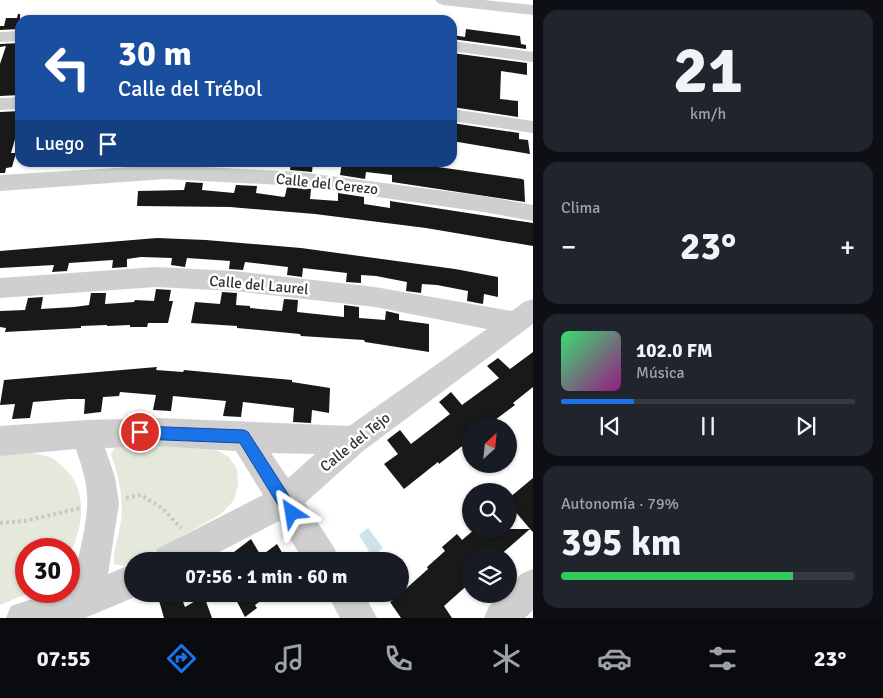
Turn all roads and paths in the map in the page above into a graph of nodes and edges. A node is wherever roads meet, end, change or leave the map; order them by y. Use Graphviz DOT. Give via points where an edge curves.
graph roads {
  1 [pos="443,0"];
  2 [pos="498,0"];
  3 [pos="533,4"];
  4 [pos="533,10"];
  5 [pos="15,36"];
  6 [pos="0,37"];
  7 [pos="457,47"];
  8 [pos="533,57"];
  9 [pos="15,103"];
  10 [pos="0,104"];
  11 [pos="457,116"];
  12 [pos="533,127"];
  13 [pos="0,182"];
  14 [pos="533,213"];
  15 [pos="0,288"];
  16 [pos="524,316"];
  17 [pos="86,434"];
  18 [pos="244,437"];
  19 [pos="0,441"];
  20 [pos="353,441"];
  21 [pos="284,501"];
  22 [pos="186,552"];
  23 [pos="317,552"];
  24 [pos="124,585"];
  25 [pos="533,586"];
  26 [pos="91,600"];
  27 [pos="349,602"];
  28 [pos="23,618"];
  29 [pos="360,618"];
  30 [pos="501,618"];
  1 -- 4 [label="street"];
  2 -- 3 [label="street"];
  5 -- 6 [label="street"];
  7 -- 8 [label="street"];
  9 -- 10 [label="street"];
  11 -- 12 [label="street"];
  13 -- 14 [label="street, Calle del Cerezo" via="165,172 300,179"];
  15 -- 16 [label="street, Calle del Laurel" via="156,277 234,281"];
  16 -- 20 [label="street, Calle del Tejo"];
  17 -- 18 [label="street" via="158,432"];
  17 -- 19 [label="street"];
  17 -- 26 [label="street" via="101,478 103,503 100,535 89,583"];
  18 -- 20 [label="street"];
  18 -- 21 [label="street"];
  20 -- 21 [label="street, Calle del Tejo"];
  21 -- 22 [label="street, Calle del Tejo"];
  21 -- 23 [label="street"];
  24 -- 26 [label="street"];
  25 -- 30 [label="street"];
  26 -- 28 [label="street"];
  27 -- 29 [label="street"];
}
